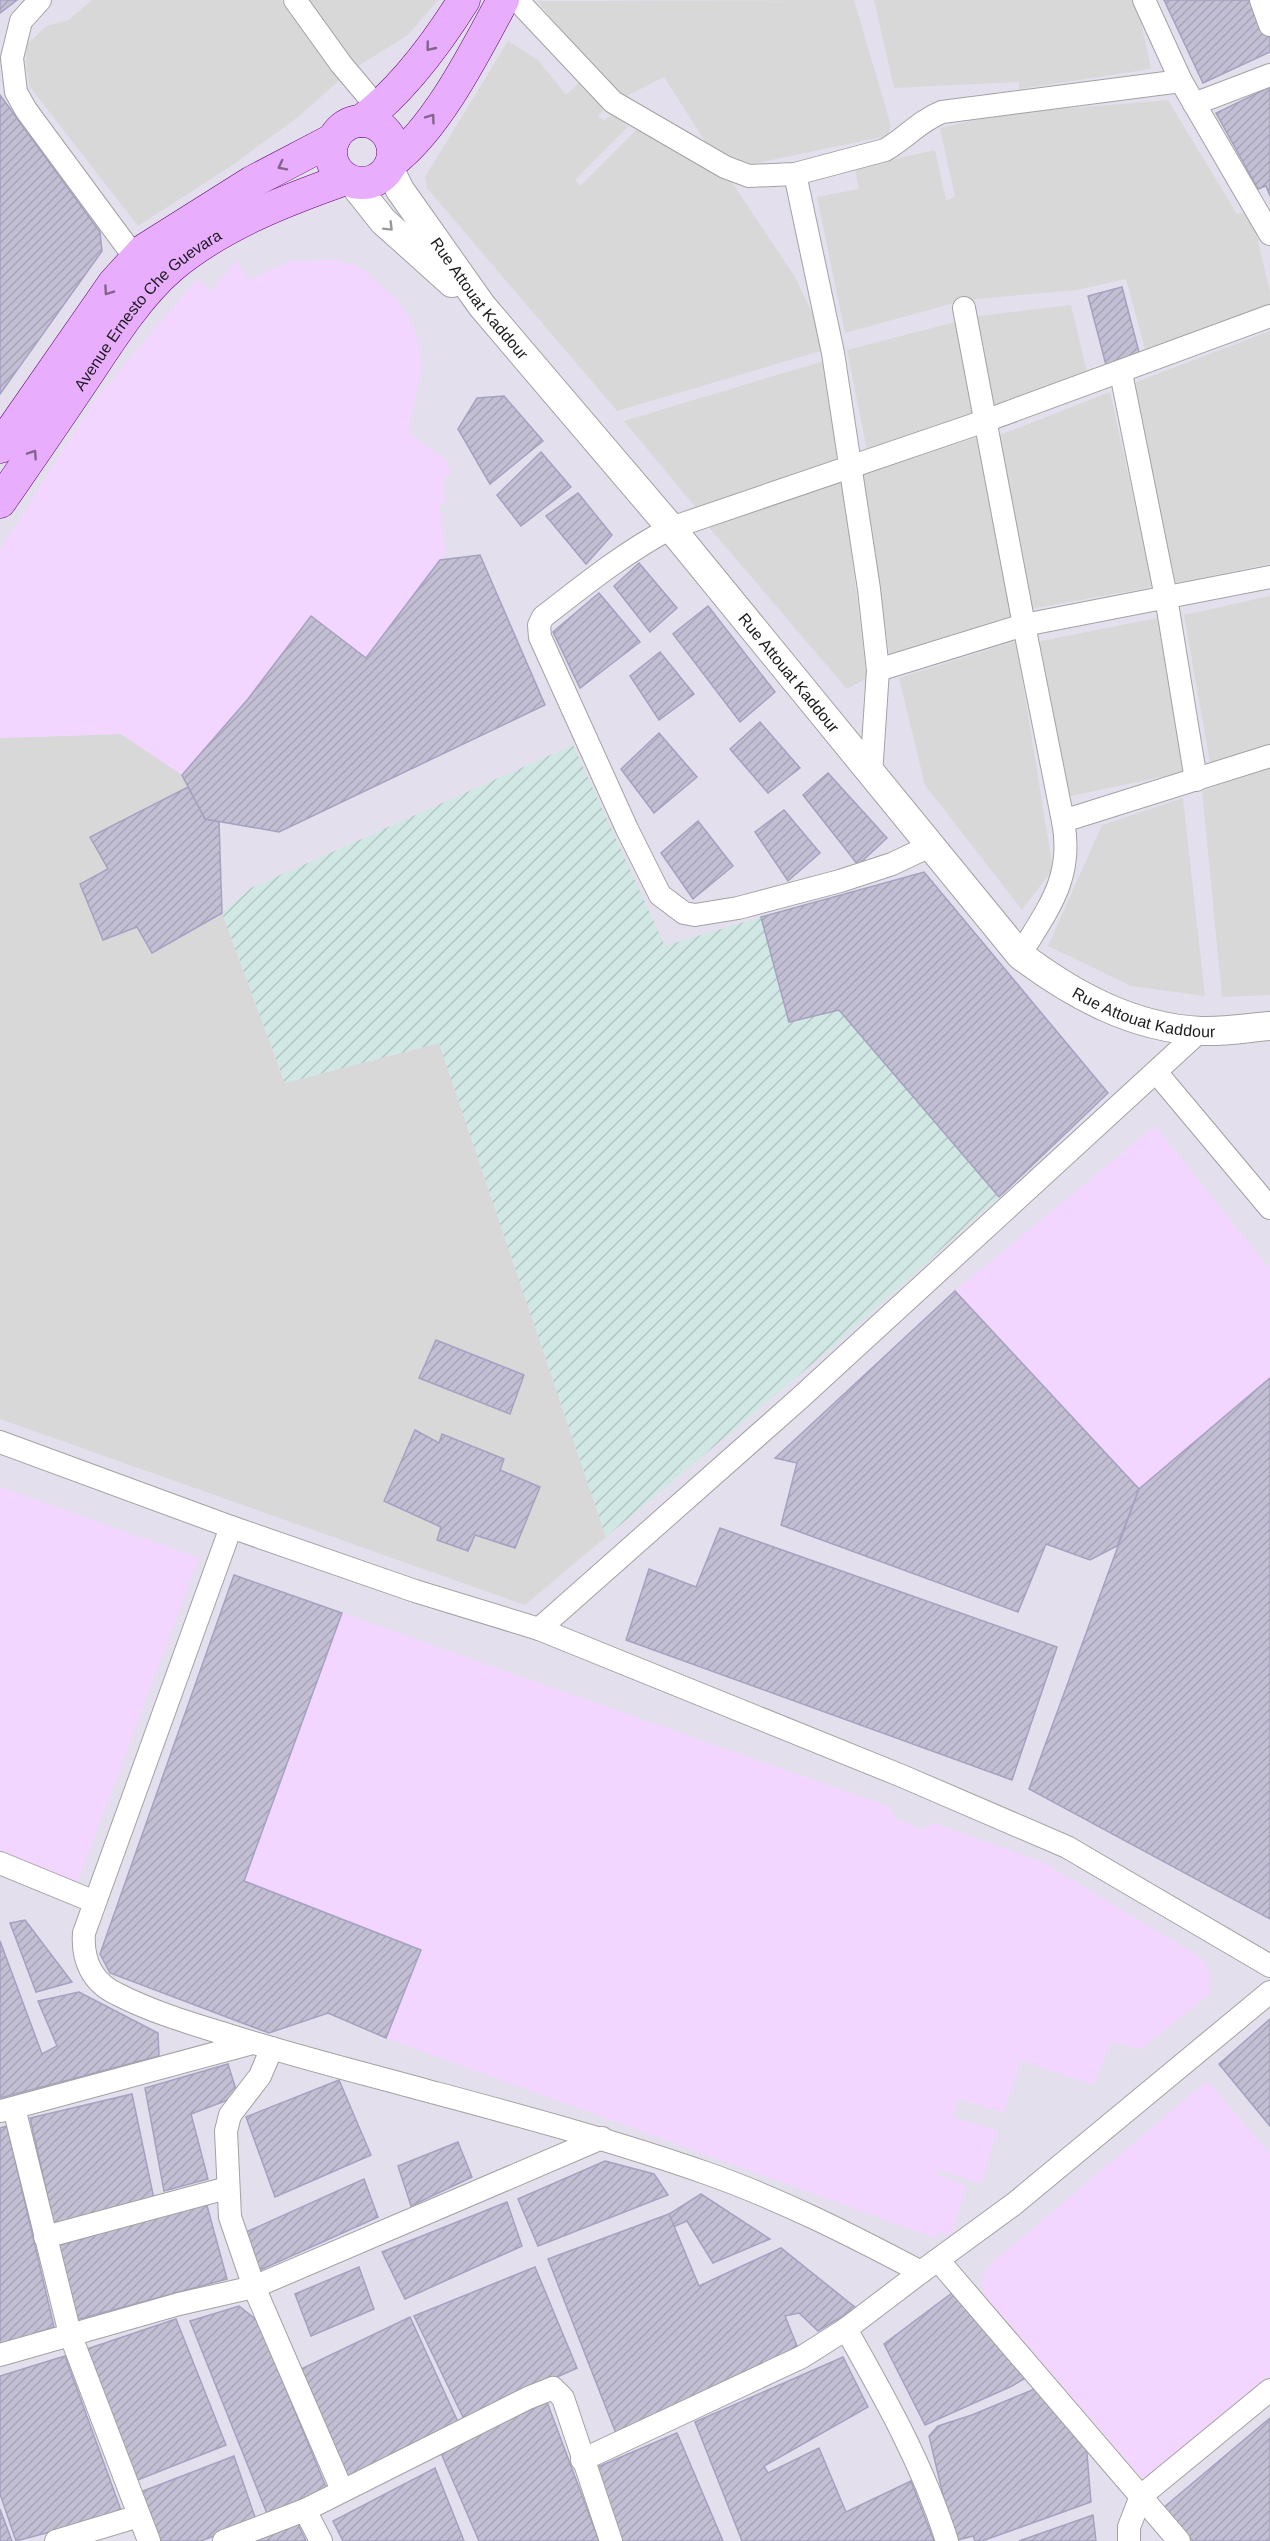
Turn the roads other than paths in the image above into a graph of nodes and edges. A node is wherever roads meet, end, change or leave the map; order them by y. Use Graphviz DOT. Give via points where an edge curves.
graph roads {
  1 [pos="295,0"];
  2 [pos="464,0"];
  3 [pos="503,0"];
  4 [pos="517,0"];
  5 [pos="1144,0"];
  6 [pos="1261,0"];
  7 [pos="39,2"];
  8 [pos="21,21"];
  9 [pos="1270,25"];
  10 [pos="0,36"];
  11 [pos="1270,75"];
  12 [pos="1180,81"];
  13 [pos="1194,105"];
  14 [pos="370,115"];
  15 [pos="334,139"];
  16 [pos="392,170"];
  17 [pos="795,174"];
  18 [pos="349,180"];
  19 [pos="1270,234"];
  20 [pos="136,259"];
  21 [pos="482,306"];
  22 [pos="964,308"];
  23 [pos="1270,316"];
  24 [pos="1121,373"];
  25 [pos="985,421"];
  26 [pos="0,447"];
  27 [pos="850,467"];
  28 [pos="0,502"];
  29 [pos="671,528"];
  30 [pos="1270,577"];
  31 [pos="1166,597"];
  32 [pos="1024,625"];
  33 [pos="878,670"];
  34 [pos="1270,756"];
  35 [pos="871,775"];
  36 [pos="1196,780"];
  37 [pos="1063,821"];
  38 [pos="930,846"];
  39 [pos="1020,955"];
  40 [pos="1270,1026"];
  41 [pos="1200,1031"];
  42 [pos="1156,1072"];
  43 [pos="1270,1208"];
  44 [pos="0,1442"];
  45 [pos="231,1527"];
  46 [pos="539,1629"];
  47 [pos="0,1863"];
  48 [pos="95,1902"];
  49 [pos="1270,1966"];
  50 [pos="1270,1992"];
  51 [pos="262,2046"];
  52 [pos="7,2109"];
  53 [pos="602,2138"];
  54 [pos="227,2188"];
  55 [pos="45,2237"];
  56 [pos="930,2266"];
  57 [pos="254,2287"];
  58 [pos="846,2329"];
  59 [pos="70,2334"];
  60 [pos="0,2355"];
  61 [pos="1270,2391"];
  62 [pos="582,2460"];
  63 [pos="342,2490"];
  64 [pos="1141,2496"];
  65 [pos="305,2510"];
  66 [pos="139,2516"];
  67 [pos="57,2541"];
  68 [pos="149,2541"];
  69 [pos="224,2541"];
  70 [pos="321,2541"];
  71 [pos="611,2541"];
  72 [pos="947,2541"];
  73 [pos="1129,2541"];
  74 [pos="1179,2541"];
  1 -- 14 [label="street" via="341,64"];
  2 -- 14 [label="main road, one-way" via="431,47"];
  16 -- 3 [label="main road, one-way" via="453,88"];
  4 -- 17 [label="street" via="613,102 724,167 749,176"];
  5 -- 12 [label="street"];
  6 -- 9 [label="street"];
  7 -- 8 [label="street"];
  8 -- 10 [label="street"];
  8 -- 20 [label="street" via="12,58 16,92"];
  11 -- 13 [label="street"];
  12 -- 13 [label="street"];
  12 -- 17 [label="street" via="942,112 916,124 885,150"];
  13 -- 19 [label="street"];
  14 -- 15 [label="main road" via="348,124"];
  14 -- 16 [label="main road" via="393,147"];
  15 -- 18 [label="main road" via="331,158 335,168"];
  15 -- 20 [label="main road, Avenue Ernesto Che Guevara, one-way" via="214,204"];
  16 -- 18 [label="main road" via="373,182"];
  16 -- 21 [label="street, Rue Attouat Kaddour"];
  17 -- 27 [label="street" via="833,353"];
  18 -- 21 [label="street, one-way" via="404,242"];
  28 -- 18 [label="main road, Avenue Ernesto Che Guevara, one-way" via="104,349 171,267 234,225 301,194"];
  20 -- 26 [label="main road, Avenue Ernesto Che Guevara, one-way" via="114,283"];
  21 -- 29 [label="street, Rue Attouat Kaddour"];
  22 -- 25 [label="street"];
  23 -- 24 [label="street"];
  24 -- 25 [label="street"];
  24 -- 31 [label="street"];
  25 -- 27 [label="street"];
  25 -- 32 [label="street"];
  27 -- 29 [label="street"];
  27 -- 33 [label="street"];
  29 -- 35 [label="street, Rue Attouat Kaddour"];
  29 -- 38 [label="street" via="647,540 589,582 543,617 539,625 540,637 660,895 684,913 695,915 738,908 840,881 892,864"];
  30 -- 31 [label="street"];
  31 -- 32 [label="street"];
  31 -- 36 [label="street"];
  32 -- 33 [label="street"];
  32 -- 37 [label="street"];
  33 -- 35 [label="street"];
  34 -- 36 [label="street"];
  35 -- 38 [label="street, Rue Attouat Kaddour"];
  36 -- 37 [label="street"];
  37 -- 39 [label="street" via="1067,843 1064,873"];
  38 -- 39 [label="street, Rue Attouat Kaddour"];
  39 -- 41 [label="street, Rue Attouat Kaddour" via="1049,977 1113,1011"];
  40 -- 41 [label="street, Rue Attouat Kaddour"];
  41 -- 42 [label="street"];
  42 -- 43 [label="street"];
  42 -- 46 [label="street" via="800,1398"];
  44 -- 45 [label="street"];
  45 -- 46 [label="street"];
  45 -- 48 [label="street"];
  46 -- 49 [label="street" via="912,1780 1066,1847"];
  47 -- 48 [label="street"];
  48 -- 51 [label="street" via="83,1948 86,1963 104,1986 173,2018"];
  50 -- 56 [label="street" via="1014,2204"];
  51 -- 52 [label="street"];
  51 -- 53 [label="street"];
  51 -- 54 [label="street" via="252,2089 230,2115 226,2131"];
  52 -- 55 [label="street"];
  53 -- 56 [label="street" via="708,2174"];
  53 -- 57 [label="street"];
  54 -- 55 [label="street"];
  54 -- 57 [label="street" via="230,2217"];
  55 -- 59 [label="street"];
  56 -- 58 [label="street"];
  56 -- 64 [label="street"];
  57 -- 59 [label="street"];
  57 -- 63 [label="street"];
  58 -- 62 [label="street" via="802,2357"];
  58 -- 72 [label="street" via="899,2422 926,2480"];
  59 -- 60 [label="street"];
  59 -- 66 [label="street"];
  61 -- 64 [label="street"];
  62 -- 63 [label="street" via="563,2398 558,2390 547,2388"];
  62 -- 71 [label="street"];
  63 -- 65 [label="street"];
  64 -- 73 [label="street" via="1129,2527"];
  64 -- 74 [label="street"];
  65 -- 69 [label="street"];
  65 -- 70 [label="street"];
  66 -- 67 [label="street"];
  66 -- 68 [label="street"];
}
